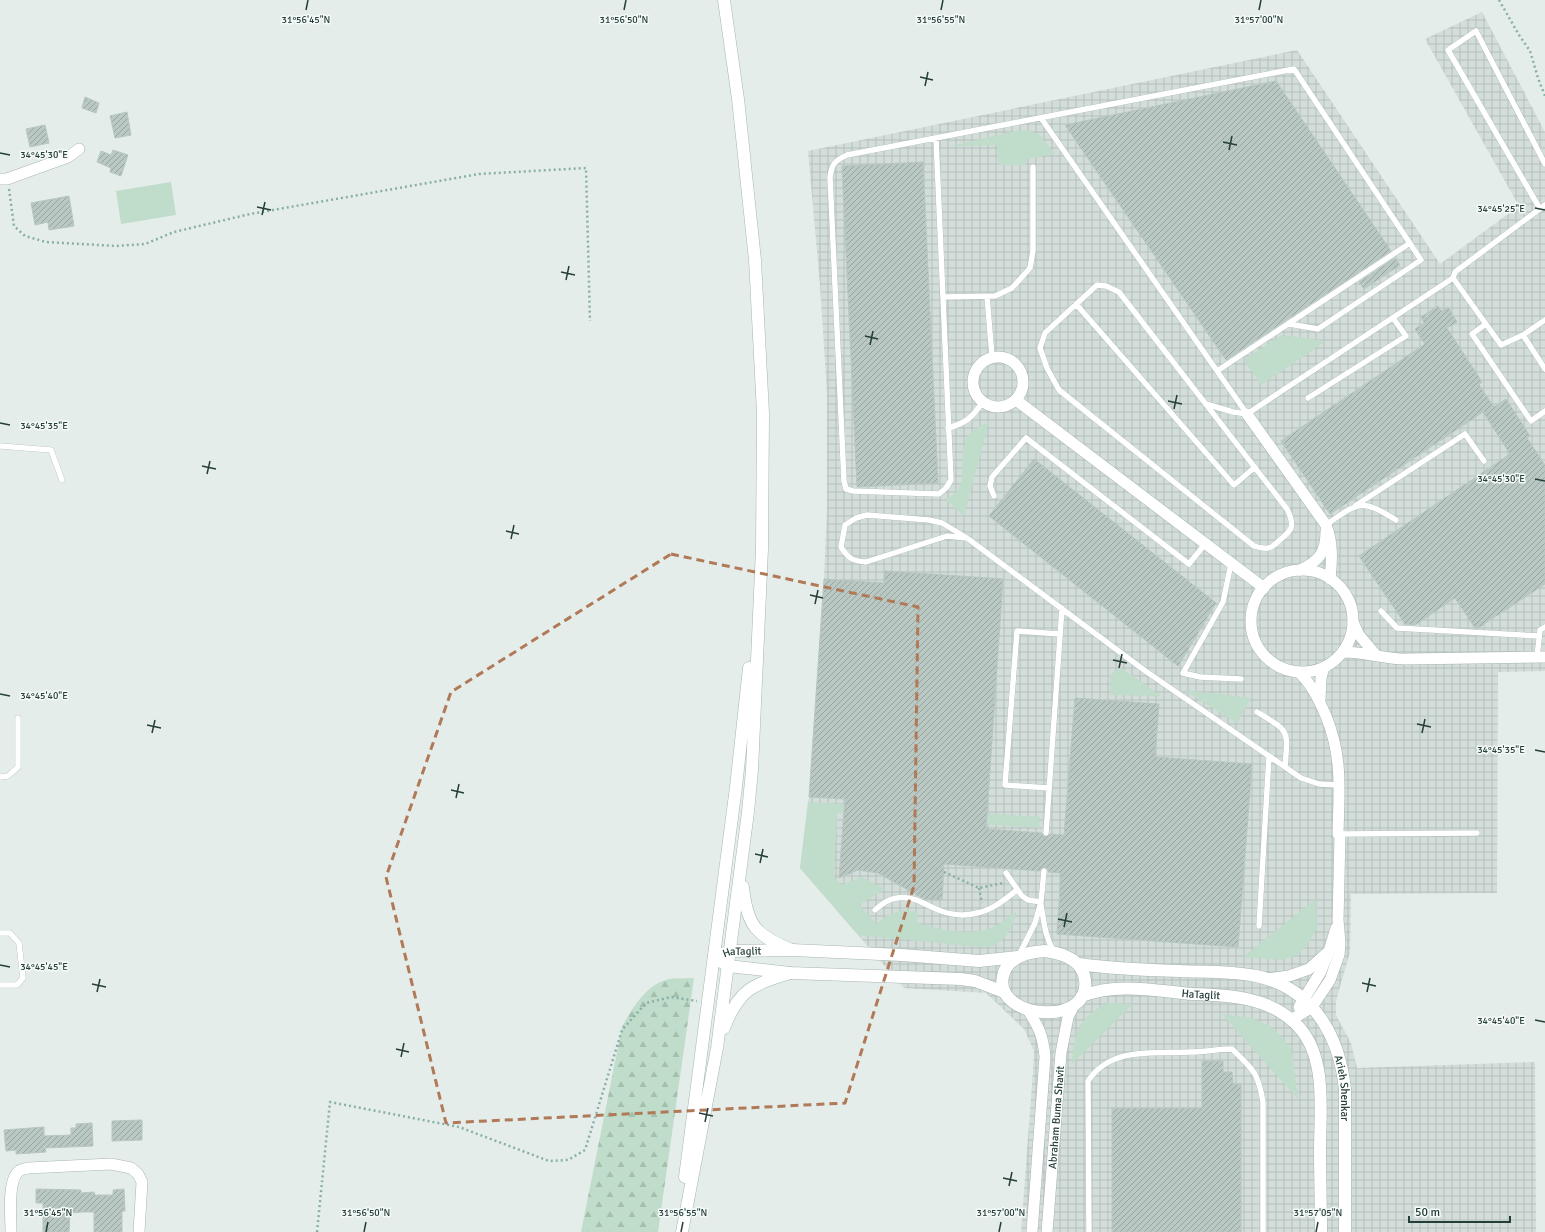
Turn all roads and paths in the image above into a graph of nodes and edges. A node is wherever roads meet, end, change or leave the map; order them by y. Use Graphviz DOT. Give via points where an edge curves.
graph roads {
  1 [pos="724,0"];
  2 [pos="1499,0"];
  3 [pos="1545,96"];
  4 [pos="1041,118"];
  5 [pos="936,138"];
  6 [pos="79,149"];
  7 [pos="1545,164"];
  8 [pos="1033,167"];
  9 [pos="4,179"];
  10 [pos="1542,207"];
  11 [pos="1410,243"];
  12 [pos="1453,278"];
  13 [pos="987,296"];
  14 [pos="943,297"];
  15 [pos="1076,304"];
  16 [pos="1393,318"];
  17 [pos="1545,320"];
  18 [pos="590,321"];
  19 [pos="1289,324"];
  20 [pos="1486,324"];
  21 [pos="1523,335"];
  22 [pos="992,357"];
  23 [pos="1545,369"];
  24 [pos="1217,371"];
  25 [pos="1308,398"];
  26 [pos="1016,400"];
  27 [pos="983,402"];
  28 [pos="1206,404"];
  29 [pos="1545,411"];
  30 [pos="1247,414"];
  31 [pos="948,428"];
  32 [pos="0,446"];
  33 [pos="1484,461"];
  34 [pos="1255,467"];
  35 [pos="62,480"];
  36 [pos="994,496"];
  37 [pos="1355,506"];
  38 [pos="1396,520"];
  39 [pos="1326,525"];
  40 [pos="968,538"];
  41 [pos="1205,544"];
  42 [pos="762,550"];
  43 [pos="1231,564"];
  44 [pos="1298,570"];
  45 [pos="1330,579"];
  46 [pos="1264,588"];
  47 [pos="1062,608"];
  48 [pos="1381,611"];
  49 [pos="1353,622"];
  50 [pos="1545,627"];
  51 [pos="1060,634"];
  52 [pos="1539,636"];
  53 [pos="1343,652"];
  54 [pos="1376,654"];
  55 [pos="1541,657"];
  56 [pos="1324,668"];
  57 [pos="1299,672"];
  58 [pos="1241,679"];
  59 [pos="1320,700"];
  60 [pos="1257,712"];
  61 [pos="18,718"];
  62 [pos="1269,756"];
  63 [pos="1285,767"];
  64 [pos="0,777"];
  65 [pos="1339,785"];
  66 [pos="1049,788"];
  67 [pos="1477,832"];
  68 [pos="1046,833"];
  69 [pos="1338,834"];
  70 [pos="741,870"];
  71 [pos="1044,871"];
  72 [pos="944,872"];
  73 [pos="1006,873"];
  74 [pos="1011,882"];
  75 [pos="979,888"];
  76 [pos="1017,890"];
  77 [pos="1041,902"];
  78 [pos="875,910"];
  79 [pos="983,911"];
  80 [pos="1338,920"];
  81 [pos="1259,926"];
  82 [pos="0,933"];
  83 [pos="792,950"];
  84 [pos="1329,950"];
  85 [pos="730,951"];
  86 [pos="1054,952"];
  87 [pos="714,957"];
  88 [pos="1018,957"];
  89 [pos="1079,964"];
  90 [pos="728,966"];
  91 [pos="790,973"];
  92 [pos="1266,979"];
  93 [pos="1,986"];
  94 [pos="1004,992"];
  95 [pos="1078,1001"];
  96 [pos="707,1002"];
  97 [pos="1308,1003"];
  98 [pos="1028,1010"];
  99 [pos="1291,1020"];
  100 [pos="1306,1037"];
  101 [pos="717,1048"];
  102 [pos="11,1232"];
  103 [pos="139,1232"];
  104 [pos="317,1232"];
  105 [pos="678,1232"];
  106 [pos="682,1232"];
  107 [pos="1032,1232"];
  108 [pos="1047,1232"];
  109 [pos="1089,1232"];
  110 [pos="1263,1232"];
  111 [pos="1321,1232"];
  112 [pos="1345,1232"];
  1 -- 42 [label="main road" via="743,136 755,260 764,413"];
  2 -- 3 [label="path" via="1530,51"];
  4 -- 5 [label="lane"];
  4 -- 11 [label="lane" via="1294,69"];
  4 -- 24 [label="lane"];
  5 -- 14 [label="lane"];
  5 -- 31 [label="lane" via="846,155 837,159 832,166 830,185 846,489 939,494 951,480"];
  6 -- 9 [label="street" via="68,157"];
  7 -- 10 [label="lane" via="1476,31 1448,50"];
  8 -- 13 [label="lane" via="1033,251 1030,268 1012,288 995,296"];
  9 -- 18 [label="path" via="14,226 25,236 46,242 116,246 145,244 174,232 250,214 479,174 586,168"];
  10 -- 12 [label="lane" via="1455,272"];
  11 -- 19 [label="lane"];
  11 -- 19 [label="lane" via="1421,260 1318,330"];
  12 -- 16 [label="lane"];
  12 -- 20 [label="lane"];
  13 -- 14 [label="lane"];
  13 -- 22 [label="lane"];
  14 -- 31 [label="lane"];
  15 -- 28 [label="lane" via="1097,285 1119,292"];
  15 -- 34 [label="lane" via="1234,485"];
  15 -- 34 [label="lane" via="1046,333 1040,348 1059,390 1254,546 1262,549 1272,547 1287,534 1291,527 1291,518"];
  16 -- 25 [label="lane" via="1406,336"];
  16 -- 30 [label="lane"];
  17 -- 21 [label="lane"];
  19 -- 24 [label="lane"];
  20 -- 21 [label="lane" via="1501,345"];
  20 -- 29 [label="lane" via="1472,334 1522,408 1531,420"];
  21 -- 23 [label="lane"];
  22 -- 26 [label="street" via="1009,358 1022,371 1023,388"];
  22 -- 27 [label="street" via="981,363 974,373 974,389"];
  24 -- 30 [label="lane"];
  26 -- 27 [label="street" via="1007,406 999,407"];
  26 -- 41 [label="street"];
  27 -- 31 [label="lane" via="973,417 961,425"];
  28 -- 30 [label="lane"];
  28 -- 34 [label="lane"];
  30 -- 39 [label="street"];
  32 -- 35 [label="lane" via="51,450"];
  33 -- 37 [label="lane" via="1465,434"];
  36 -- 41 [label="lane" via="990,486 992,477 1026,438 1189,564"];
  37 -- 38 [label="lane" via="1367,505"];
  37 -- 39 [label="lane"];
  39 -- 44 [label="street" via="1326,541 1322,553 1314,564"];
  39 -- 45 [label="street" via="1332,553"];
  40 -- 40 [label="lane" via="942,523 929,520 867,515 856,518 845,526 841,547 848,557 866,562 947,536"];
  40 -- 47 [label="lane"];
  41 -- 43 [label="street"];
  42 -- 70 [label="main road" via="752,770"];
  42 -- 87 [label="main road" via="741,747"];
  43 -- 46 [label="street"];
  43 -- 58 [label="lane" via="1223,602 1183,674"];
  44 -- 45 [label="street" via="1315,572"];
  44 -- 46 [label="street" via="1284,574"];
  45 -- 49 [label="street" via="1343,590"];
  46 -- 57 [label="street" via="1254,605 1251,620 1253,636 1260,650 1270,661 1284,669"];
  47 -- 51 [label="lane"];
  47 -- 62 [label="lane" via="1144,670"];
  48 -- 52 [label="lane" via="1397,628"];
  49 -- 53 [label="street" via="1350,638"];
  49 -- 54 [label="street" via="1359,635"];
  50 -- 52 [label="lane" via="1540,630"];
  51 -- 66 [label="lane"];
  51 -- 66 [label="lane" via="1017,631 1005,785"];
  52 -- 55 [label="lane"];
  53 -- 54 [label="street"];
  53 -- 56 [label="street"];
  54 -- 55 [label="street" via="1395,659"];
  56 -- 57 [label="street" via="1312,672"];
  56 -- 59 [label="street"];
  57 -- 59 [label="street"];
  59 -- 65 [label="street" via="1335,742"];
  60 -- 63 [label="lane" via="1285,731"];
  61 -- 64 [label="lane" via="18,767 8,776"];
  62 -- 63 [label="lane"];
  62 -- 81 [label="lane"];
  63 -- 65 [label="lane" via="1312,783"];
  65 -- 69 [label="street"];
  66 -- 68 [label="lane"];
  67 -- 69 [label="lane"];
  69 -- 80 [label="street"];
  70 -- 83 [label="main road" via="744,903 754,926 765,938"];
  70 -- 85 [label="main road"];
  71 -- 77 [label="lane"];
  72 -- 75 [label="path"];
  73 -- 74 [label="lane"];
  74 -- 75 [label="path"];
  74 -- 76 [label="lane"];
  75 -- 79 [label="path"];
  76 -- 77 [label="lane" via="1028,900"];
  76 -- 79 [label="lane" via="1000,903"];
  77 -- 86 [label="lane" via="1045,931"];
  77 -- 88 [label="lane" via="1035,923"];
  78 -- 79 [label="lane" via="896,898 916,900 942,912 954,914"];
  80 -- 84 [label="street"];
  80 -- 97 [label="street" via="1340,943 1336,967 1330,980"];
  82 -- 93 [label="lane" via="10,933 20,943 23,978 17,985"];
  83 -- 85 [label="main road, HaTaglit"];
  83 -- 88 [label="main road, HaTaglit" via="979,961"];
  84 -- 92 [label="street" via="1309,968 1289,976"];
  84 -- 97 [label="street"];
  85 -- 87 [label="main road, HaTaglit"];
  85 -- 90 [label="main road"];
  86 -- 88 [label="main road" via="1035,952"];
  86 -- 89 [label="main road"];
  87 -- 90 [label="main road, HaTaglit"];
  87 -- 96 [label="main road"];
  88 -- 94 [label="main road" via="1010,963 1003,976"];
  89 -- 92 [label="main road, HaTaglit" via="1122,969 1233,972"];
  89 -- 95 [label="main road" via="1085,979 1085,989"];
  90 -- 91 [label="main road, HaTaglit"];
  90 -- 101 [label="main road"];
  91 -- 94 [label="main road, HaTaglit" via="961,979 975,981"];
  91 -- 101 [label="main road" via="756,984 742,994 734,1005"];
  92 -- 97 [label="main road, Arieh Shenkar" via="1286,987"];
  94 -- 98 [label="main road"];
  95 -- 98 [label="main road" via="1053,1012"];
  95 -- 99 [label="main road, HaTaglit" via="1098,991 1129,989 1233,996 1265,1005"];
  95 -- 108 [label="street, Abraham Buma Shavit" via="1068,1017 1061,1053"];
  96 -- 104 [label="path" via="671,998 646,1003 622,1030 585,1150 568,1160 550,1161 460,1127 330,1102"];
  96 -- 105 [label="main road"];
  97 -- 99 [label="street"];
  97 -- 112 [label="main road, Arieh Shenkar" via="1333,1040 1343,1071"];
  98 -- 107 [label="street, Abraham Buma Shavit" via="1040,1030 1045,1057"];
  99 -- 100 [label="main road, HaTaglit"];
  100 -- 111 [label="main road, Arieh Shenkar" via="1316,1060 1319,1084"];
  101 -- 106 [label="main road"];
  102 -- 103 [label="street" via="11,1186 20,1170 111,1164 131,1168 142,1182"];
  109 -- 110 [label="lane" via="1088,1081 1092,1075 1116,1058 1144,1052 1232,1049 1252,1068 1260,1084 1263,1102"];
}
